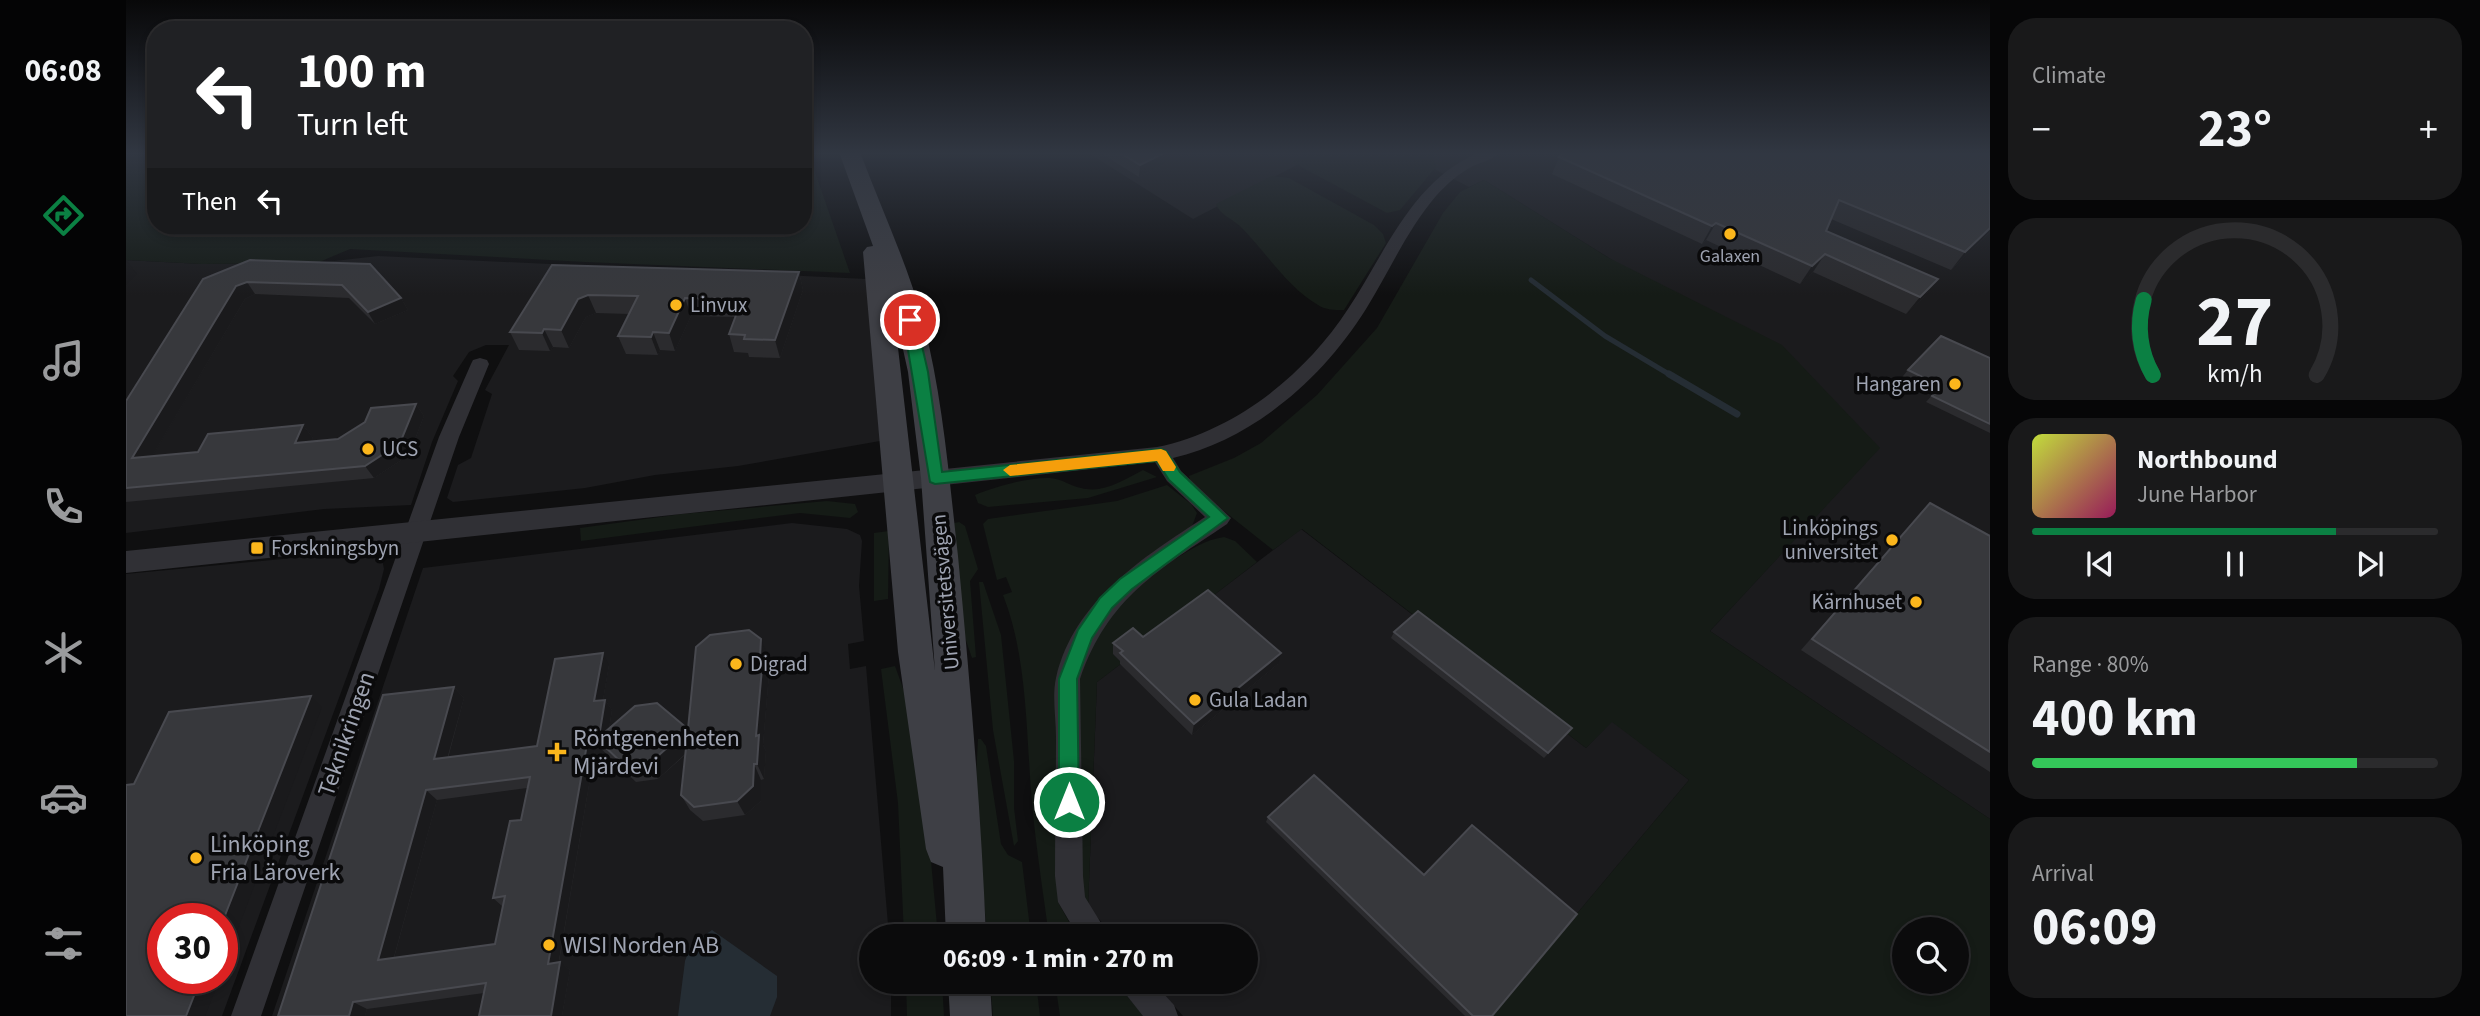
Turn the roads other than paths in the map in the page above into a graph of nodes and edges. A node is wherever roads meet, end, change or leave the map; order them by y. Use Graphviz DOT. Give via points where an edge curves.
graph roads {
  1 [pos="866,199"];
  2 [pos="1427,199"];
  3 [pos="871,214"];
  4 [pos="480,364"];
  5 [pos="1161,455"];
  6 [pos="935,478"];
  7 [pos="898,483"];
  8 [pos="417,532"];
  9 [pos="126,562"];
  10 [pos="956,924"];
  11 [pos="965,924"];
  12 [pos="1087,924"];
  13 [pos="1144,994"];
  14 [pos="246,1016"];
  15 [pos="1163,1016"];
  1 -- 3 [label="main road, Universitetsvägen"];
  2 -- 5 [label="street" via="1345,328 1319,357 1258,411 1230,429"];
  3 -- 6 [label="main road, Universitetsvägen" via="910,320"];
  3 -- 7 [label="main road, Universitetsvägen"];
  4 -- 8 [label="street, Teknikringen"];
  5 -- 6 [label="street"];
  5 -- 12 [label="street" via="1174,476 1220,518 1148,567 1106,603 1074,659 1068,679 1069,876 1072,902"];
  6 -- 7 [label="street"];
  6 -- 11 [label="main road, Universitetsvägen" via="951,656"];
  7 -- 8 [label="street"];
  7 -- 10 [label="main road, Universitetsvägen" via="915,652"];
  8 -- 9 [label="street"];
  8 -- 14 [label="street, Teknikringen"];
  13 -- 15 [label="street"];
}
